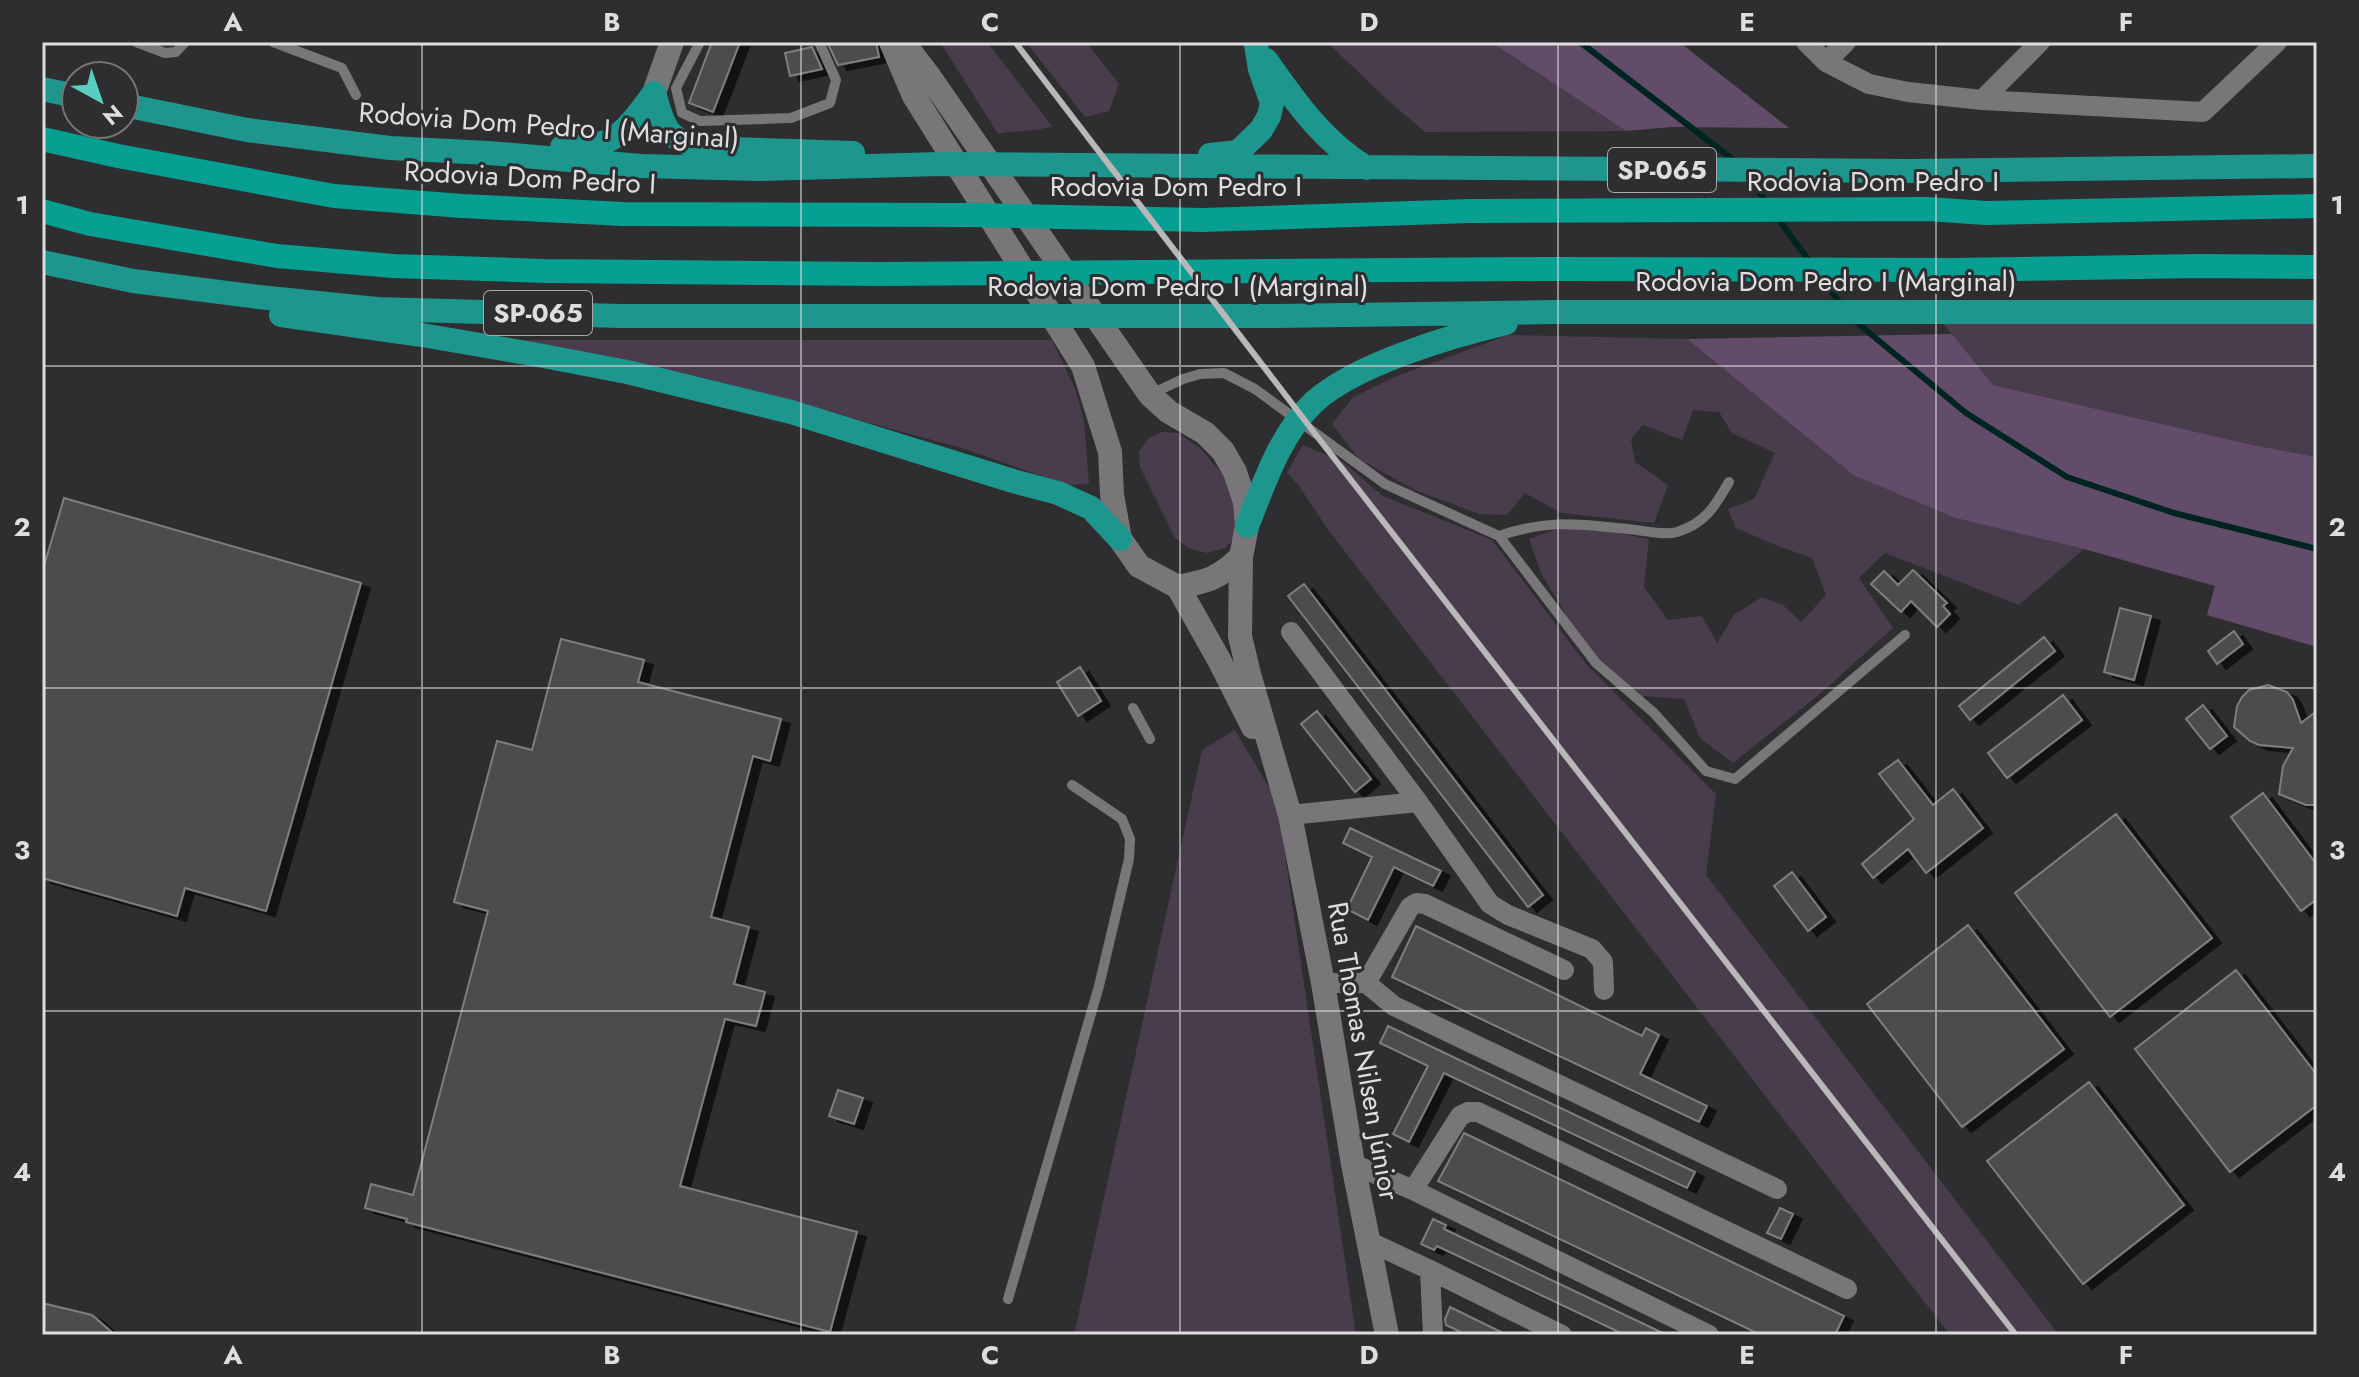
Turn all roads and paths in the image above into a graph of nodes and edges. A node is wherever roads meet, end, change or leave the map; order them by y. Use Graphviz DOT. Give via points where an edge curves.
graph roads {
  1 [pos="136,42"];
  2 [pos="185,42"];
  3 [pos="273,42"];
  4 [pos="672,42"];
  5 [pos="700,42"];
  6 [pos="819,42"];
  7 [pos="891,42"];
  8 [pos="903,42"];
  9 [pos="1806,42"];
  10 [pos="1846,42"];
  11 [pos="2040,42"];
  12 [pos="2277,42"];
  13 [pos="1254,44"];
  14 [pos="1826,62"];
  15 [pos="654,93"];
  16 [pos="356,95"];
  17 [pos="1982,100"];
  18 [pos="140,108"];
  19 [pos="42,139"];
  20 [pos="489,153"];
  21 [pos="880,166"];
  22 [pos="2317,166"];
  23 [pos="1158,167"];
  24 [pos="1367,168"];
  25 [pos="2317,206"];
  26 [pos="42,211"];
  27 [pos="42,262"];
  28 [pos="2317,267"];
  29 [pos="133,281"];
  30 [pos="1556,312"];
  31 [pos="2317,312"];
  32 [pos="1150,395"];
  33 [pos="1729,482"];
  34 [pos="1247,526"];
  35 [pos="1499,536"];
  36 [pos="1120,539"];
  37 [pos="1241,557"];
  38 [pos="1178,587"];
  39 [pos="1291,632"];
  40 [pos="1905,635"];
  41 [pos="1242,683"];
  42 [pos="1133,708"];
  43 [pos="1150,739"];
  44 [pos="1072,785"];
  45 [pos="1418,802"];
  46 [pos="1290,815"];
  47 [pos="1564,970"];
  48 [pos="1323,983"];
  49 [pos="1366,983"];
  50 [pos="1604,990"];
  51 [pos="1353,1164"];
  52 [pos="1777,1189"];
  53 [pos="1413,1190"];
  54 [pos="1368,1241"];
  55 [pos="1430,1270"];
  56 [pos="1847,1289"];
  57 [pos="1008,1299"];
  58 [pos="1387,1335"];
  59 [pos="1433,1335"];
  60 [pos="1562,1335"];
  61 [pos="1709,1335"];
  1 -- 2 [label="lane" via="165,53 176,52"];
  3 -- 16 [label="lane" via="342,68"];
  4 -- 15 [label="street"];
  5 -- 6 [label="lane" via="676,88 682,113 700,121 791,118 830,103 836,80"];
  7 -- 36 [label="street" via="914,96 1083,366 1110,452"];
  8 -- 32 [label="street, Rua Thomas Nilsen Júnior"];
  9 -- 14 [label="street"];
  10 -- 14 [label="street"];
  11 -- 17 [label="street"];
  12 -- 17 [label="street" via="2203,112"];
  13 -- 23 [label="highway" via="1272,103 1261,130 1238,152 1194,156"];
  13 -- 24 [label="highway" via="1328,139"];
  14 -- 17 [label="street" via="1869,84"];
  15 -- 20 [label="highway" via="628,126 599,145"];
  15 -- 21 [label="highway" via="668,131 681,142 700,148 858,153"];
  18 -- 20 [label="highway, Rodovia Dom Pedro I (Marginal) / SP-065" via="261,132 390,148"];
  19 -- 25 [label="highway, Rodovia Dom Pedro I / SP-065" via="334,196 623,214 1203,220 1471,211 1986,213"];
  20 -- 21 [label="highway, Rodovia Dom Pedro I (Marginal) / SP-065" via="641,166"];
  21 -- 23 [label="highway, Rodovia Dom Pedro I (Marginal) / SP-065"];
  22 -- 24 [label="highway, Rodovia Dom Pedro I (Marginal) / SP-065" via="1909,171"];
  23 -- 24 [label="highway, Rodovia Dom Pedro I (Marginal) / SP-065"];
  26 -- 28 [label="highway, SP-065" via="277,256 545,271"];
  27 -- 29 [label="highway, Rodovia Dom Pedro I (Marginal) / SP-065"];
  29 -- 30 [label="highway, Rodovia Dom Pedro I (Marginal) / SP-065" via="377,309 621,316"];
  29 -- 36 [label="highway" via="257,312 627,372 791,412 1058,493 1091,508"];
  30 -- 31 [label="highway, Rodovia Dom Pedro I (Marginal)"];
  30 -- 34 [label="highway" via="1475,330 1340,383 1313,403 1297,424"];
  32 -- 34 [label="street, Rua Thomas Nilsen Júnior" via="1223,451 1245,502"];
  32 -- 35 [label="lane" via="1183,379 1224,373 1255,389 1385,484"];
  33 -- 35 [label="lane" via="1713,510 1674,533 1545,524"];
  34 -- 37 [label="street, Rua Thomas Nilsen Júnior"];
  35 -- 40 [label="lane" via="1596,663 1654,713 1706,771 1735,779"];
  36 -- 38 [label="street" via="1139,566"];
  37 -- 38 [label="street" via="1223,575"];
  37 -- 41 [label="street, Rua Thomas Nilsen Júnior"];
  38 -- 41 [label="street, Rua Thomas Nilsen Júnior"];
  39 -- 45 [label="street"];
  41 -- 46 [label="street, Rua Thomas Nilsen Júnior"];
  42 -- 43 [label="lane"];
  44 -- 57 [label="lane" via="1122,819 1130,839 1129,859 1099,986"];
  45 -- 46 [label="street"];
  45 -- 50 [label="street" via="1490,904 1600,956"];
  46 -- 48 [label="street, Rua Thomas Nilsen Júnior"];
  47 -- 49 [label="street" via="1416,903"];
  48 -- 49 [label="street"];
  48 -- 51 [label="street, Rua Thomas Nilsen Júnior"];
  49 -- 52 [label="street" via="1394,1006"];
  51 -- 53 [label="street"];
  51 -- 54 [label="street, Rua Thomas Nilsen Júnior"];
  53 -- 56 [label="street" via="1460,1116 1478,1112"];
  53 -- 61 [label="street"];
  54 -- 55 [label="street"];
  54 -- 58 [label="street, Rua Thomas Nilsen Júnior"];
  55 -- 59 [label="street"];
  55 -- 60 [label="street"];
}
